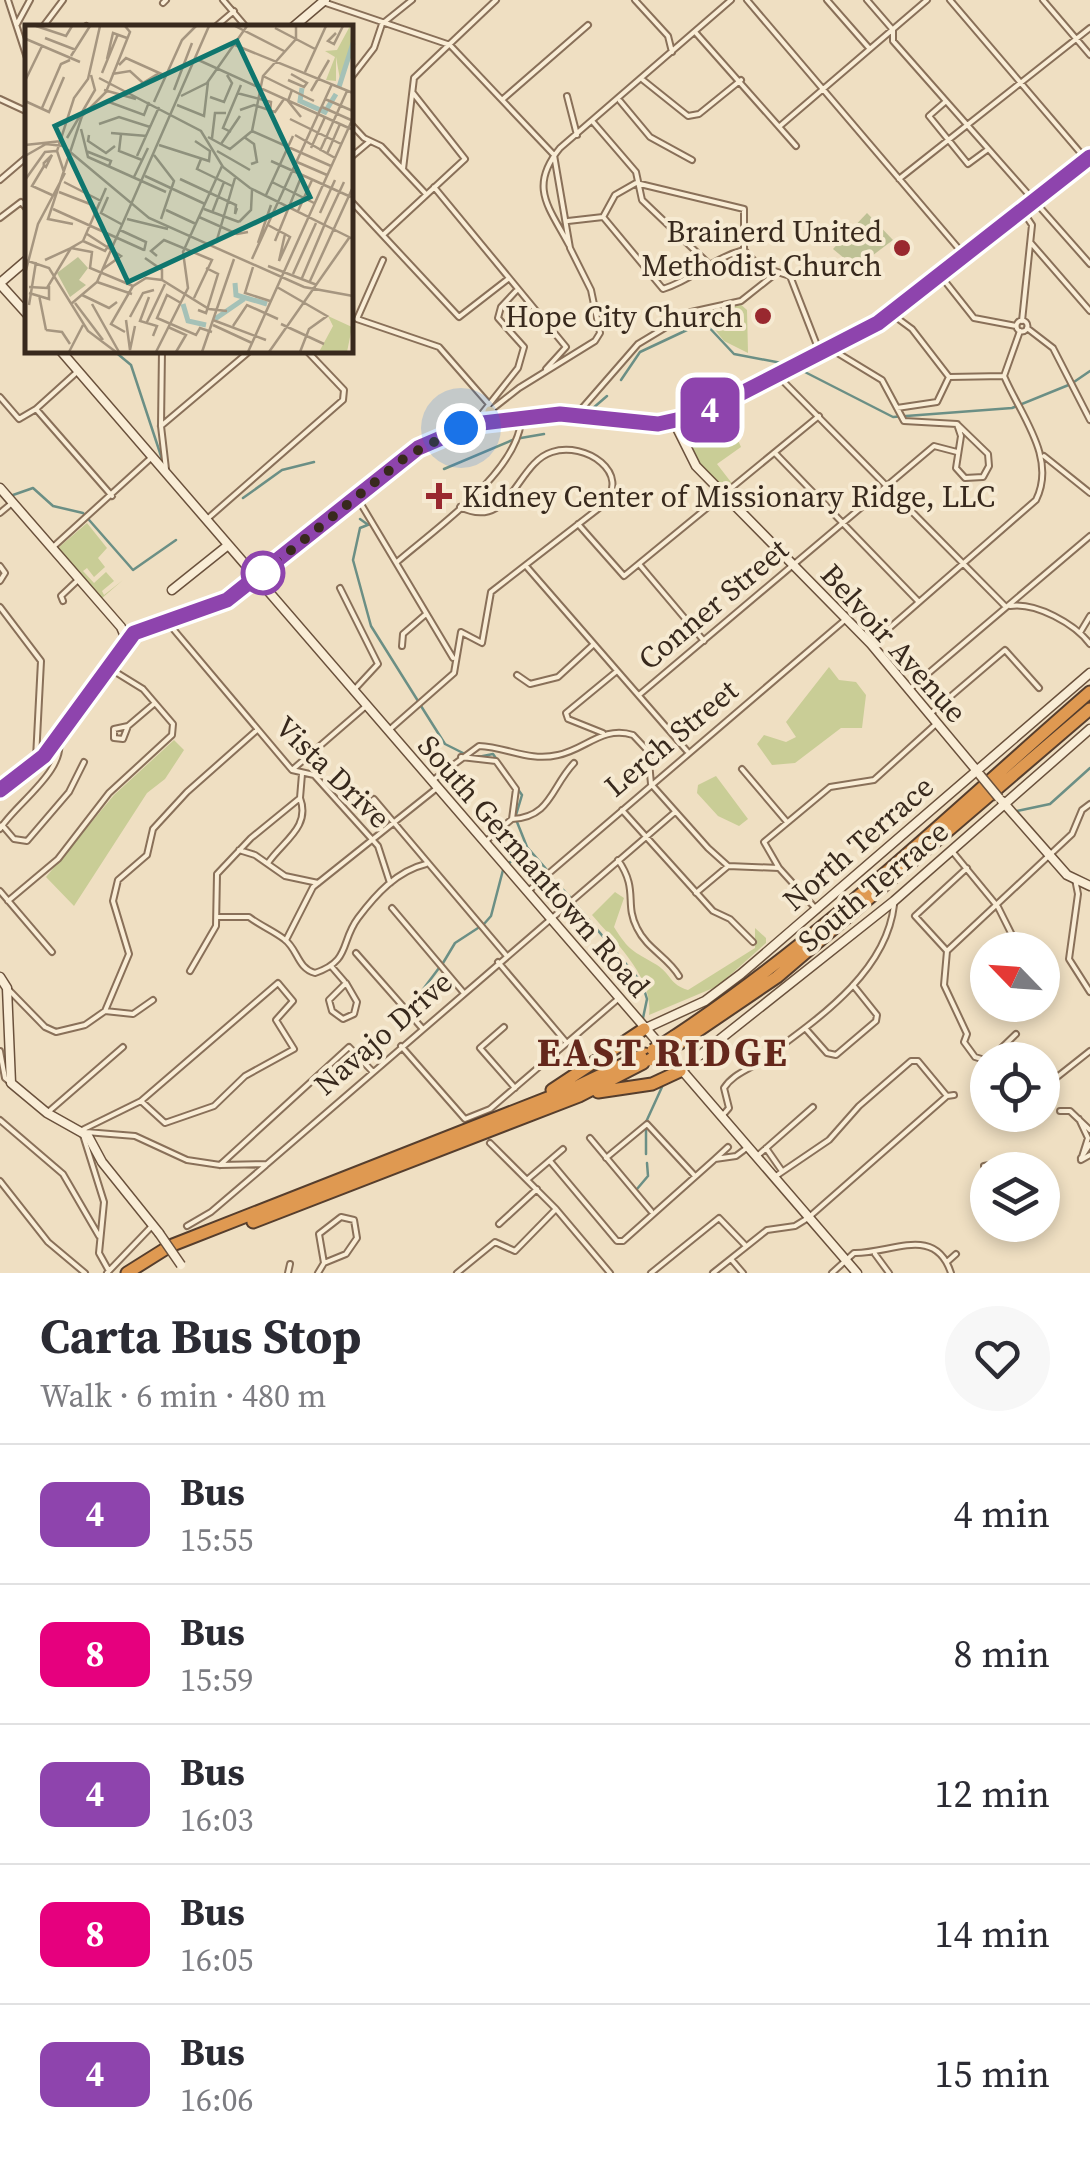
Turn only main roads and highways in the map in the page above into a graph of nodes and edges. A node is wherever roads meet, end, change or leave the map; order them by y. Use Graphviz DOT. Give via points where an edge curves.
graph roads {
  1 [pos="1089,160"];
  2 [pos="489,407"];
  3 [pos="500,422"];
  4 [pos="430,442"];
  5 [pos="426,457"];
  6 [pos="1090,692"];
  7 [pos="1090,711"];
  8 [pos="0,790"];
  9 [pos="644,1030"];
  10 [pos="678,1040"];
  11 [pos="647,1057"];
  12 [pos="680,1071"];
  13 [pos="579,1096"];
  14 [pos="526,1106"];
  15 [pos="127,1273"];
  16 [pos="140,1273"];
  1 -- 3 [label="main road" via="892,313 719,406 674,422 577,414"];
  2 -- 3 [label="main road"];
  3 -- 4 [label="main road" via="476,422"];
  4 -- 5 [label="main road"];
  4 -- 8 [label="main road" via="214,607 139,629 58,738"];
  6 -- 10 [label="highway" via="806,941"];
  7 -- 10 [label="highway" via="776,976"];
  9 -- 14 [label="highway"];
  10 -- 11 [label="highway, bridge"];
  11 -- 13 [label="highway"];
  11 -- 14 [label="highway"];
  12 -- 13 [label="highway" via="652,1084"];
  13 -- 16 [label="highway" via="174,1252"];
  14 -- 15 [label="highway" via="170,1246"];
}
